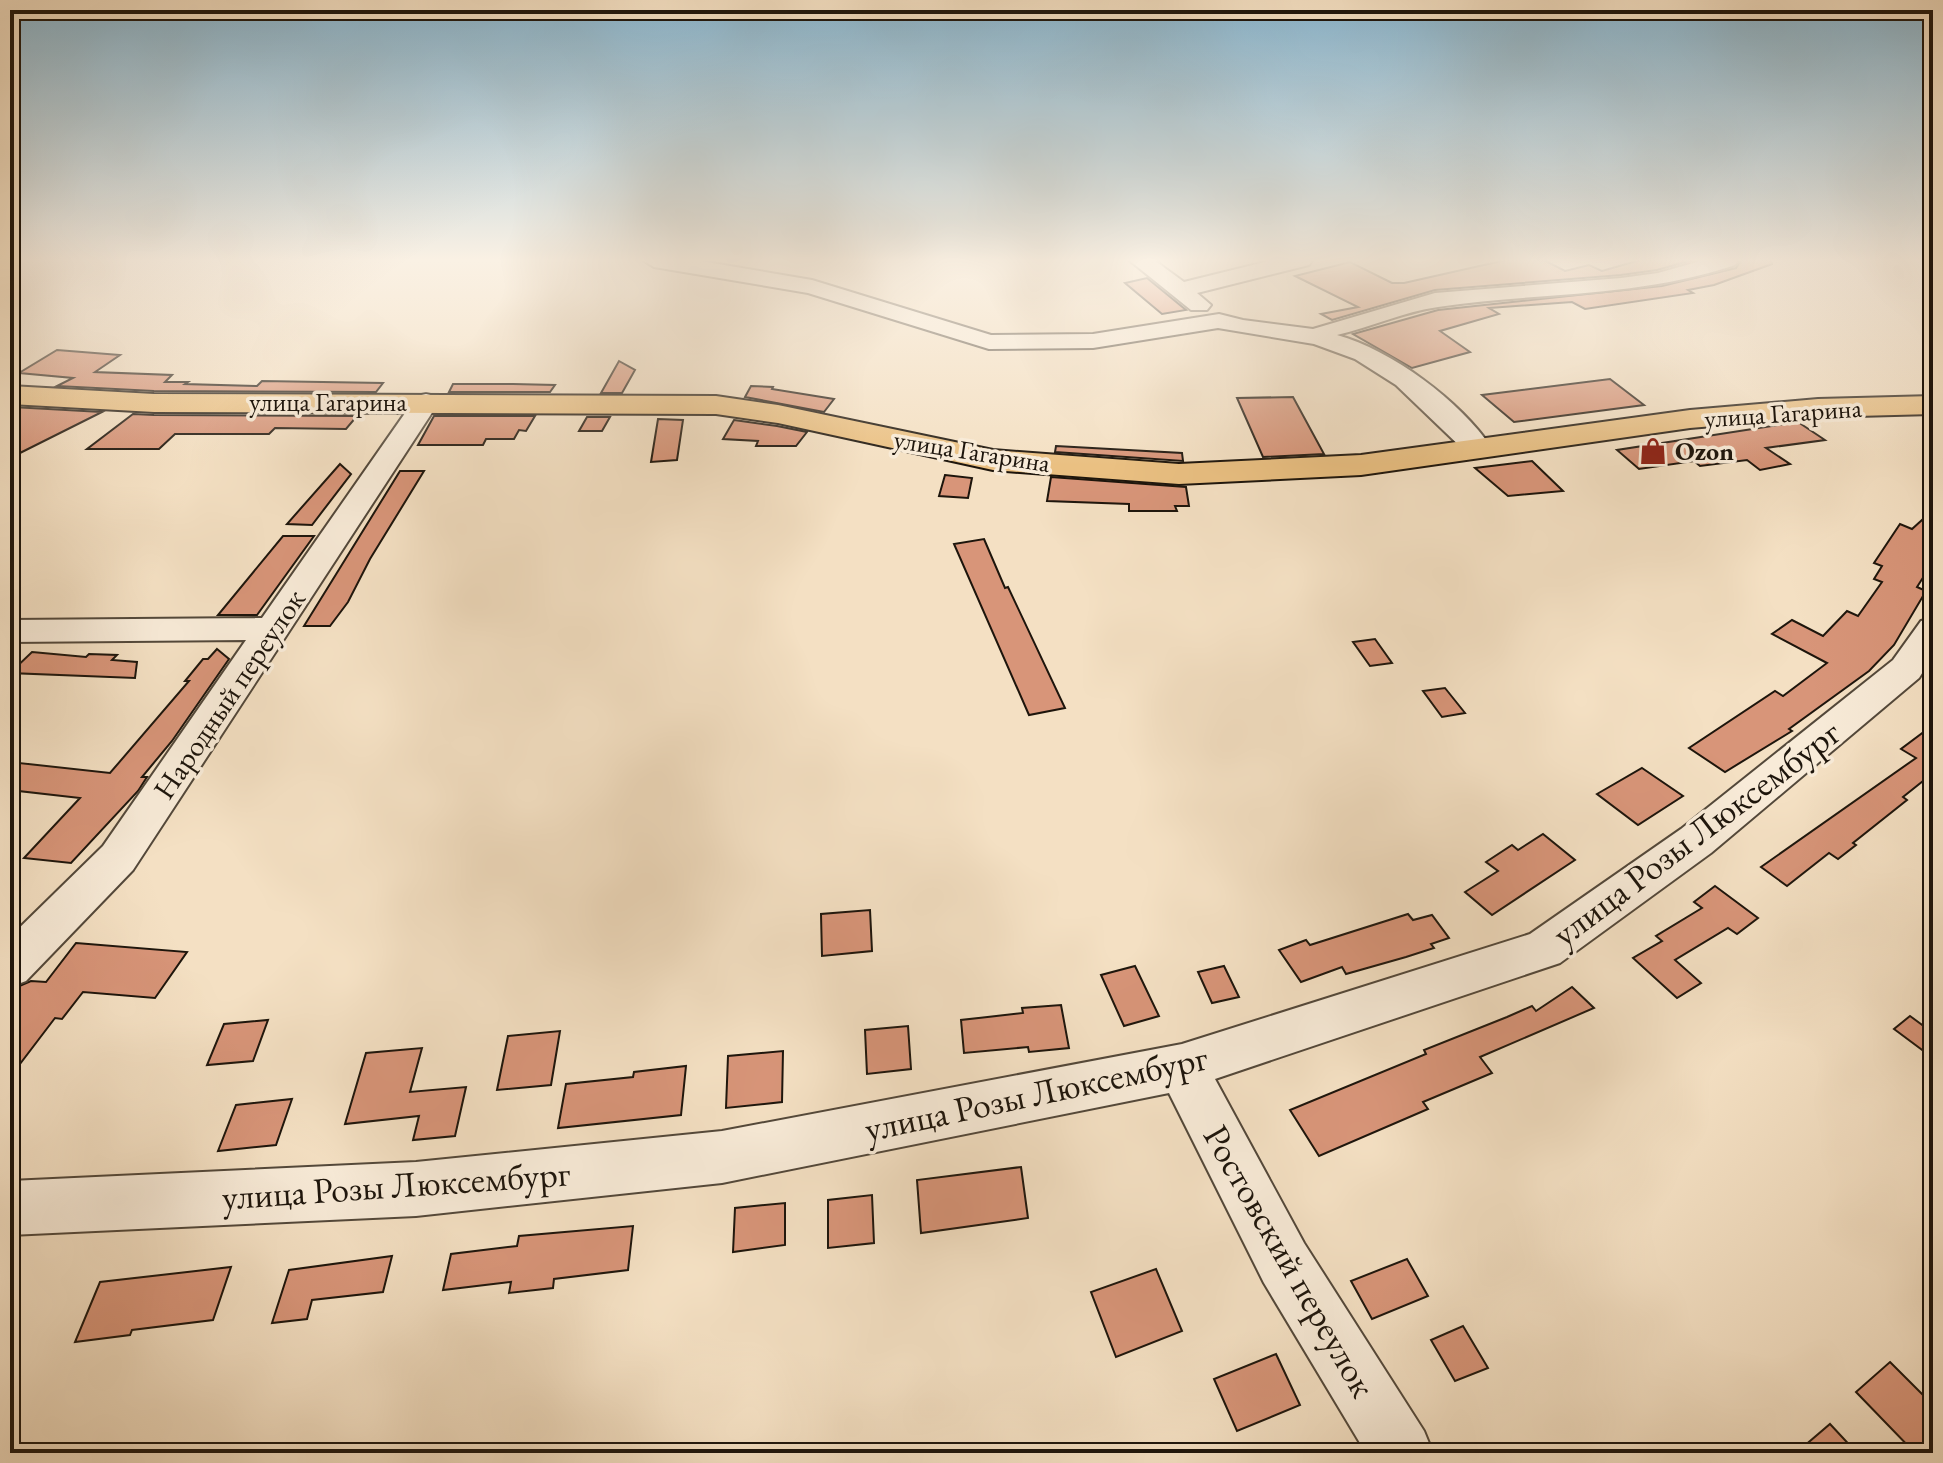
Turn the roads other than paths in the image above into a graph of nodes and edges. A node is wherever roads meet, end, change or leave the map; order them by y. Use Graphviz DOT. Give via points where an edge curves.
graph roads {
  1 [pos="945,328"];
  2 [pos="1173,328"];
  3 [pos="1239,328"];
  4 [pos="1334,328"];
  5 [pos="1318,337"];
  6 [pos="10,395"];
  7 [pos="426,402"];
  8 [pos="1933,405"];
  9 [pos="1478,448"];
  10 [pos="274,629"];
  11 [pos="1933,629"];
  12 [pos="10,631"];
  13 [pos="10,967"];
  14 [pos="1182,1067"];
  15 [pos="10,1208"];
  16 [pos="1402,1453"];
  1 -- 2 [label="street" via="989,342 1024,344 1093,341"];
  3 -- 5 [label="street"];
  4 -- 5 [label="street"];
  5 -- 9 [label="street" via="1403,376"];
  6 -- 7 [label="main road, улица Гагарина" via="154,403"];
  7 -- 9 [label="main road, улица Гагарина" via="716,405 993,460 1179,474 1346,466"];
  7 -- 10 [label="street, Народный переулок"];
  8 -- 9 [label="main road, улица Гагарина" via="1690,419"];
  10 -- 12 [label="street"];
  10 -- 13 [label="street, Народный переулок" via="118,858"];
  11 -- 14 [label="street, улица Розы Люксембург" via="1906,669 1696,841 1544,949"];
  14 -- 15 [label="street, улица Розы Люксембург" via="722,1157 416,1189"];
  14 -- 16 [label="street, Ростовский переулок" via="1284,1263"];
}
